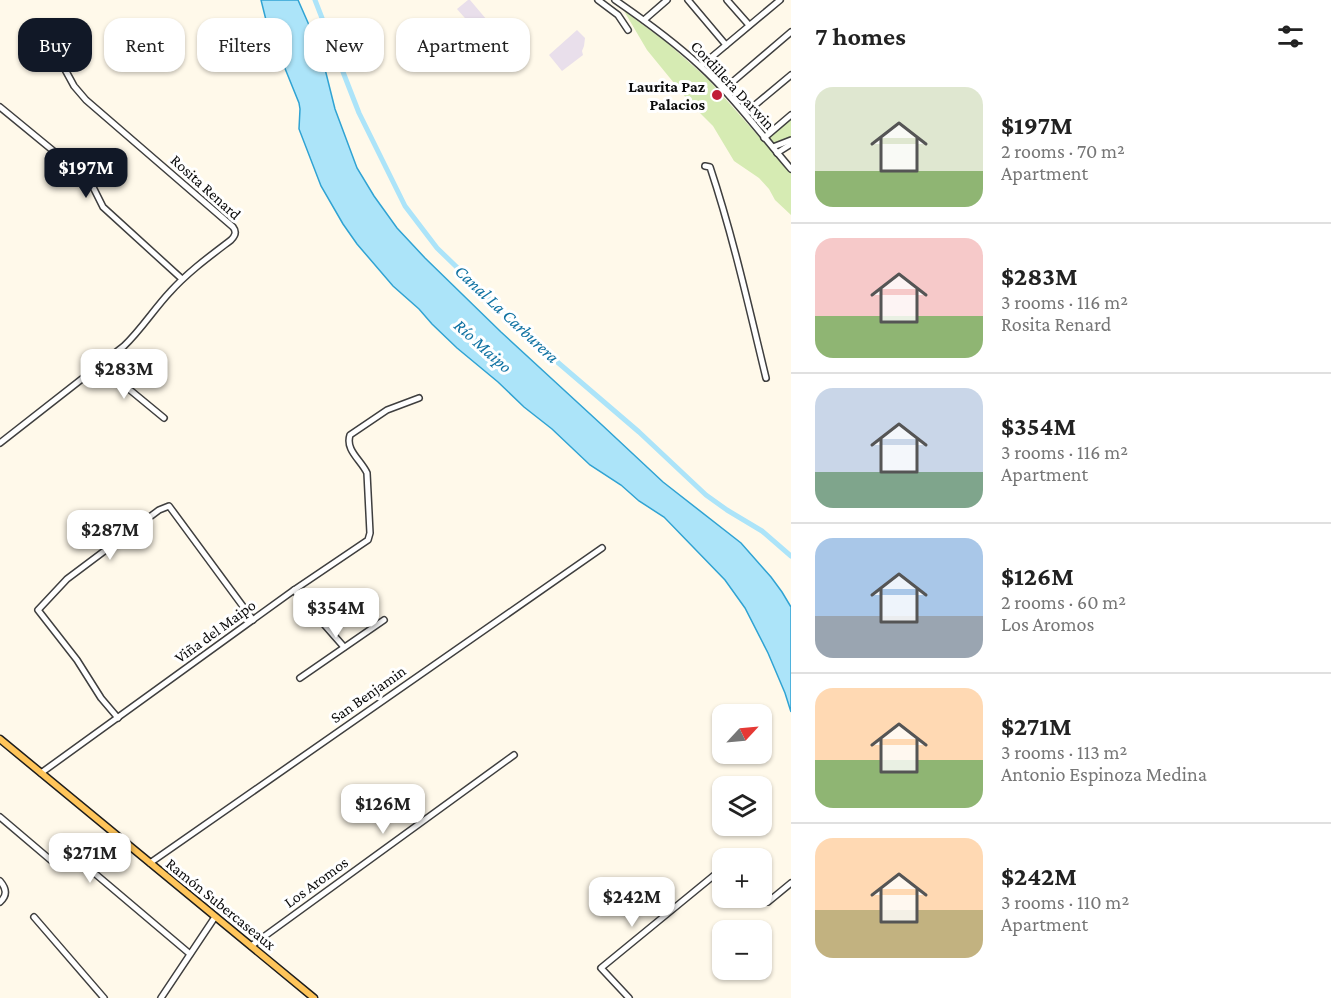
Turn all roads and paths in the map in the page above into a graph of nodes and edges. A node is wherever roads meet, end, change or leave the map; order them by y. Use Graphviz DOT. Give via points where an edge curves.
graph roads {
  1 [pos="598,0"];
  2 [pos="615,0"];
  3 [pos="667,0"];
  4 [pos="688,0"];
  5 [pos="780,0"];
  6 [pos="731,1"];
  7 [pos="644,20"];
  8 [pos="749,25"];
  9 [pos="628,30"];
  10 [pos="791,32"];
  11 [pos="726,45"];
  12 [pos="701,66"];
  13 [pos="66,72"];
  14 [pos="791,75"];
  15 [pos="723,90"];
  16 [pos="755,105"];
  17 [pos="0,107"];
  18 [pos="791,115"];
  19 [pos="764,138"];
  20 [pos="791,142"];
  21 [pos="775,150"];
  22 [pos="705,166"];
  23 [pos="791,169"];
  24 [pos="182,279"];
  25 [pos="99,365"];
  26 [pos="766,378"];
  27 [pos="419,398"];
  28 [pos="164,418"];
  29 [pos="0,444"];
  30 [pos="602,548"];
  31 [pos="294,590"];
  32 [pos="253,620"];
  33 [pos="384,620"];
  34 [pos="344,647"];
  35 [pos="300,678"];
  36 [pos="118,718"];
  37 [pos="0,739"];
  38 [pos="514,755"];
  39 [pos="41,773"];
  40 [pos="0,817"];
  41 [pos="150,863"];
  42 [pos="712,877"];
  43 [pos="0,881"];
  44 [pos="791,884"];
  45 [pos="772,899"];
  46 [pos="0,902"];
  47 [pos="34,917"];
  48 [pos="215,917"];
  49 [pos="251,946"];
  50 [pos="190,954"];
  51 [pos="104,998"];
  52 [pos="161,998"];
  53 [pos="314,998"];
  54 [pos="629,998"];
  1 -- 9 [label="street" via="618,15"];
  2 -- 7 [label="street, Cordillera Darwin"];
  3 -- 7 [label="street"];
  4 -- 11 [label="street"];
  5 -- 8 [label="street"];
  6 -- 8 [label="street"];
  7 -- 12 [label="street, Cordillera Darwin"];
  8 -- 11 [label="street"];
  10 -- 15 [label="street"];
  11 -- 12 [label="street"];
  12 -- 15 [label="street, Cordillera Darwin"];
  13 -- 24 [label="street, Rosita Renard" via="86,100 234,228 235,236"];
  14 -- 16 [label="street"];
  15 -- 19 [label="street, Cordillera Darwin"];
  17 -- 24 [label="street" via="90,181 103,207"];
  18 -- 19 [label="street"];
  19 -- 21 [label="street, Cordillera Darwin"];
  20 -- 21 [label="street"];
  21 -- 23 [label="street, Cordillera Darwin"];
  22 -- 26 [label="street" via="710,167 724,214"];
  24 -- 25 [label="street, Rosita Renard" via="133,337"];
  25 -- 28 [label="street"];
  25 -- 29 [label="street, Rosita Renard"];
  27 -- 31 [label="street, Viña del Maipo" via="387,410 350,435 350,449 367,473 368,540"];
  30 -- 41 [label="street, San Benjamin"];
  31 -- 32 [label="street, Viña del Maipo"];
  31 -- 34 [label="street"];
  32 -- 36 [label="street, Viña del Maipo"];
  32 -- 36 [label="street" via="169,506 159,510 67,579 38,610"];
  33 -- 34 [label="street"];
  34 -- 35 [label="street"];
  36 -- 39 [label="street, Viña del Maipo"];
  37 -- 39 [label="main road, Ramón Subercaseaux"];
  38 -- 49 [label="street, Los Aromos"];
  39 -- 41 [label="main road, Ramón Subercaseaux"];
  40 -- 50 [label="street" via="53,862 73,855"];
  41 -- 48 [label="main road, Ramón Subercaseaux"];
  42 -- 54 [label="street" via="601,968"];
  43 -- 46 [label="street" via="5,892"];
  44 -- 45 [label="street"];
  47 -- 51 [label="street"];
  48 -- 49 [label="main road, Ramón Subercaseaux"];
  48 -- 50 [label="street"];
  49 -- 53 [label="main road, Ramón Subercaseaux"];
  50 -- 52 [label="street"];
}
